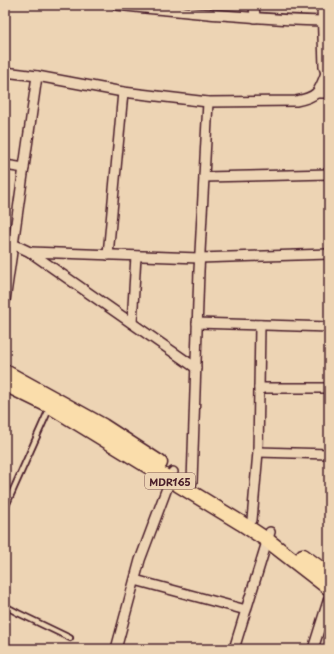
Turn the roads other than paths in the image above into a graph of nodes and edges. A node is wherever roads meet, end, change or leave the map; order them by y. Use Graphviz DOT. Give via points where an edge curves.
graph roads {
  1 [pos="117,5"];
  2 [pos="254,5"];
  3 [pos="322,5"];
  4 [pos="255,18"];
  5 [pos="323,21"];
  6 [pos="5,72"];
  7 [pos="327,74"];
  8 [pos="37,76"];
  9 [pos="123,92"];
  10 [pos="318,93"];
  11 [pos="329,93"];
  12 [pos="208,102"];
  13 [pos="5,165"];
  14 [pos="24,168"];
  15 [pos="329,174"];
  16 [pos="204,177"];
  17 [pos="9,244"];
  18 [pos="30,252"];
  19 [pos="329,254"];
  20 [pos="108,255"];
  21 [pos="136,256"];
  22 [pos="199,258"];
  23 [pos="5,301"];
  24 [pos="132,323"];
  25 [pos="197,323"];
  26 [pos="260,325"];
  27 [pos="329,327"];
  28 [pos="196,368"];
  29 [pos="5,372"];
  30 [pos="5,384"];
  31 [pos="259,388"];
  32 [pos="329,388"];
  33 [pos="50,406"];
  34 [pos="258,452"];
  35 [pos="329,454"];
  36 [pos="172,476"];
  37 [pos="192,482"];
  38 [pos="5,508"];
  39 [pos="252,520"];
  40 [pos="269,536"];
  41 [pos="329,575"];
  42 [pos="135,580"];
  43 [pos="329,588"];
  44 [pos="329,598"];
  45 [pos="5,606"];
  46 [pos="246,610"];
  47 [pos="70,638"];
  48 [pos="116,649"];
  49 [pos="234,649"];
  50 [pos="313,649"];
  1 -- 4 [label="street"];
  2 -- 4 [label="street"];
  3 -- 5 [label="street"];
  4 -- 5 [label="street"];
  5 -- 7 [label="street" via="324,67"];
  6 -- 8 [label="street"];
  7 -- 10 [label="street"];
  8 -- 9 [label="street"];
  8 -- 14 [label="street"];
  9 -- 12 [label="street"];
  9 -- 20 [label="street"];
  10 -- 11 [label="street"];
  10 -- 12 [label="street" via="313,97 296,101"];
  12 -- 16 [label="street"];
  13 -- 14 [label="street"];
  14 -- 17 [label="street"];
  15 -- 16 [label="street"];
  16 -- 22 [label="street"];
  17 -- 18 [label="street"];
  17 -- 23 [label="street"];
  18 -- 20 [label="street"];
  18 -- 24 [label="street"];
  19 -- 22 [label="street"];
  20 -- 21 [label="street"];
  21 -- 22 [label="street"];
  21 -- 24 [label="street"];
  22 -- 25 [label="street"];
  24 -- 28 [label="street"];
  25 -- 26 [label="street"];
  25 -- 28 [label="street"];
  26 -- 27 [label="street"];
  26 -- 31 [label="street"];
  28 -- 37 [label="street"];
  29 -- 36 [label="main road, MDR165" via="103,426"];
  30 -- 33 [label="main road, MDR165"];
  31 -- 32 [label="street"];
  31 -- 34 [label="street"];
  33 -- 36 [label="main road, MDR165"];
  33 -- 38 [label="lane"];
  34 -- 35 [label="street"];
  34 -- 39 [label="street"];
  36 -- 37 [label="main road, MDR165"];
  36 -- 40 [label="main road, MDR165"];
  36 -- 42 [label="street"];
  37 -- 39 [label="main road, MDR165"];
  39 -- 40 [label="main road, MDR165"];
  40 -- 41 [label="main road, MDR165"];
  40 -- 43 [label="main road, MDR165"];
  40 -- 46 [label="street"];
  42 -- 46 [label="street"];
  42 -- 48 [label="street"];
  44 -- 50 [label="street"];
  45 -- 47 [label="lane"];
  46 -- 49 [label="street"];
}
